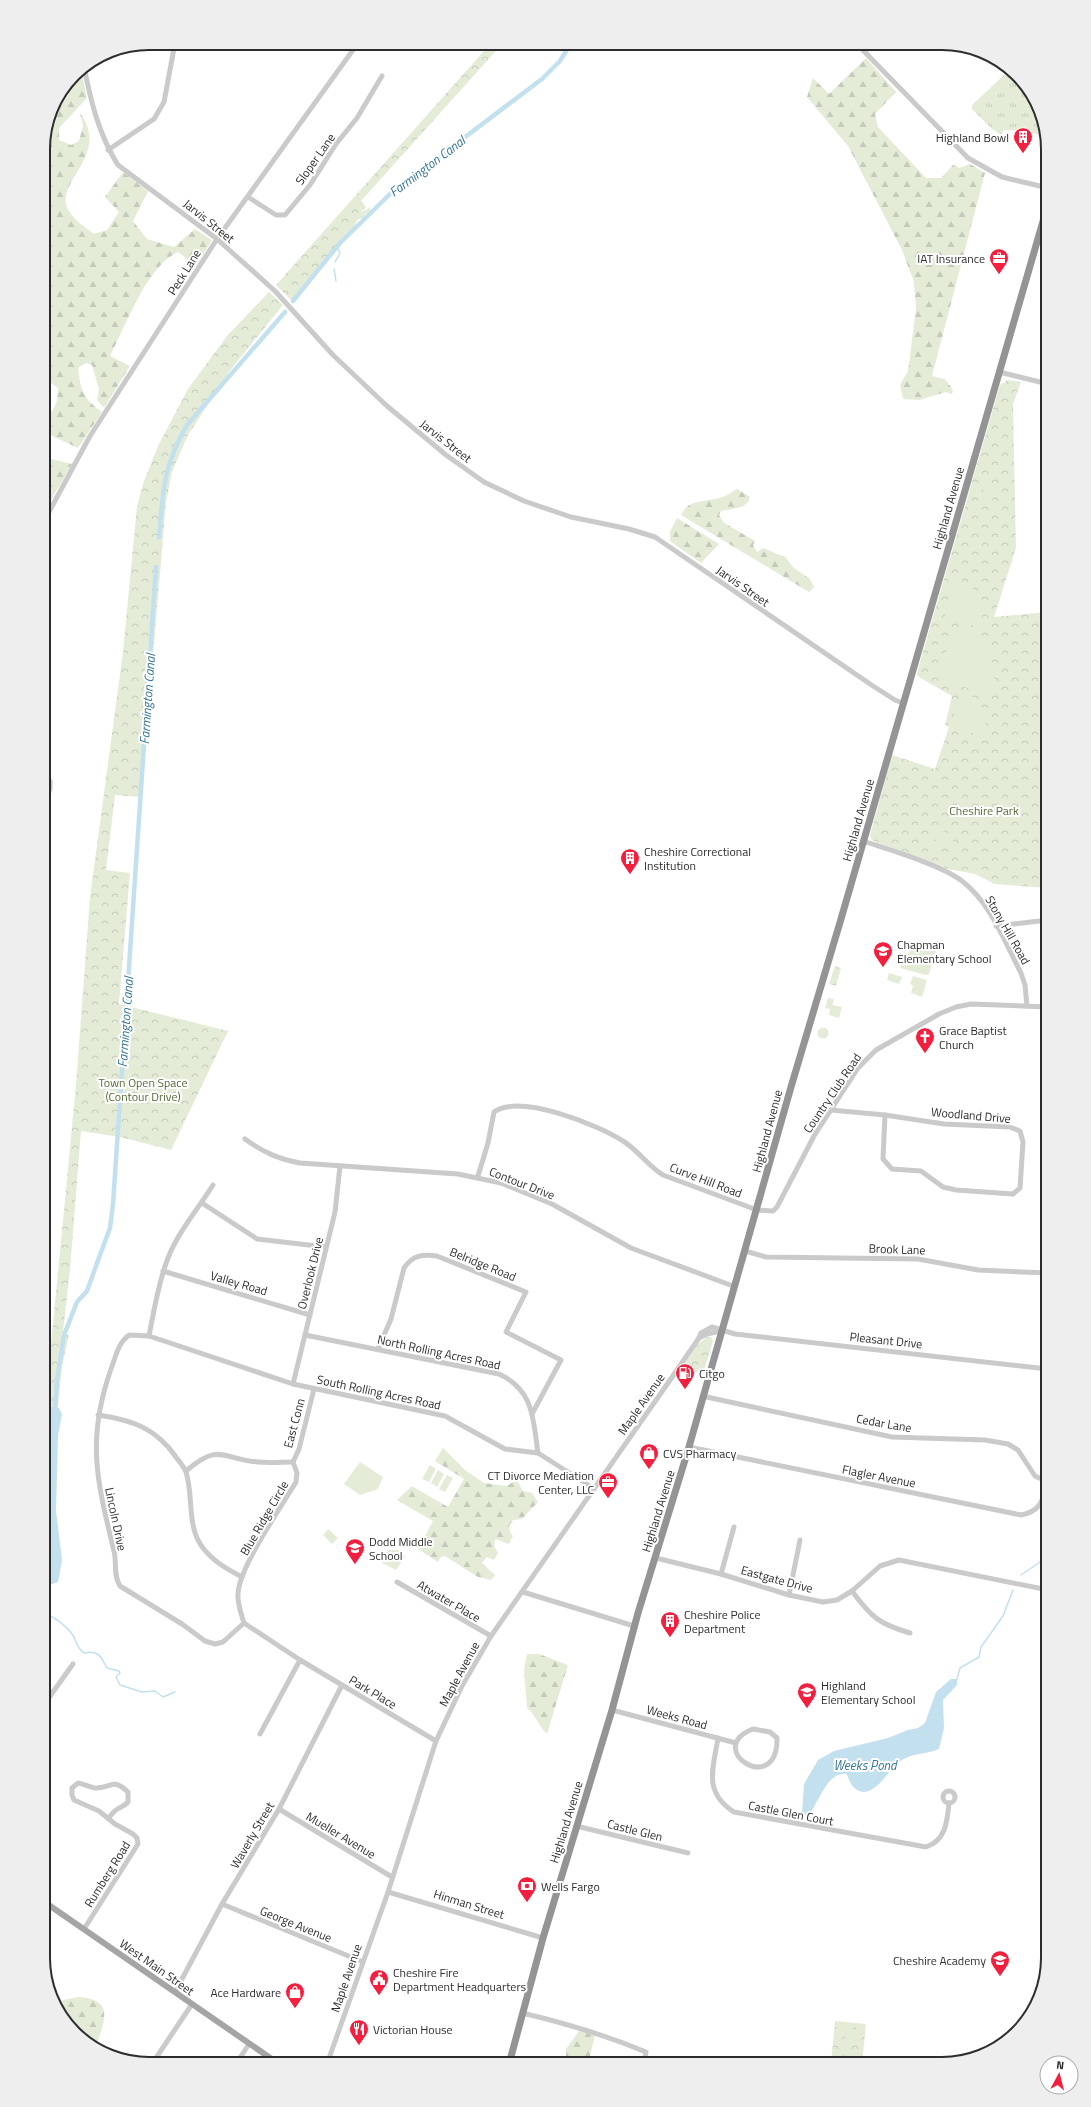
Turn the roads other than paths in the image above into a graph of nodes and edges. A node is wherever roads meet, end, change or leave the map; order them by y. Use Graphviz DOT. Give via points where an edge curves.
graph roads {
  1 [pos="174,50"];
  2 [pos="353,50"];
  3 [pos="863,50"];
  4 [pos="85,73"];
  5 [pos="382,76"];
  6 [pos="108,150"];
  7 [pos="1041,186"];
  8 [pos="248,197"];
  9 [pos="1041,228"];
  10 [pos="217,239"];
  11 [pos="999,372"];
  12 [pos="1041,382"];
  13 [pos="50,510"];
  14 [pos="903,703"];
  15 [pos="50,781"];
  16 [pos="50,789"];
  17 [pos="863,841"];
  18 [pos="1041,921"];
  19 [pos="996,926"];
  20 [pos="1027,1006"];
  21 [pos="1041,1007"];
  22 [pos="831,1110"];
  23 [pos="885,1116"];
  24 [pos="245,1139"];
  25 [pos="340,1166"];
  26 [pos="478,1176"];
  27 [pos="214,1185"];
  28 [pos="202,1203"];
  29 [pos="757,1210"];
  30 [pos="326,1247"];
  31 [pos="745,1251"];
  32 [pos="163,1271"];
  33 [pos="1041,1273"];
  34 [pos="733,1286"];
  35 [pos="310,1315"];
  36 [pos="721,1331"];
  37 [pos="305,1335"];
  38 [pos="149,1336"];
  39 [pos="378,1349"];
  40 [pos="1041,1368"];
  41 [pos="293,1384"];
  42 [pos="314,1389"];
  43 [pos="702,1396"];
  44 [pos="532,1414"];
  45 [pos="98,1415"];
  46 [pos="689,1447"];
  47 [pos="538,1453"];
  48 [pos="293,1462"];
  49 [pos="186,1471"];
  50 [pos="1041,1479"];
  51 [pos="593,1488"];
  52 [pos="1041,1502"];
  53 [pos="734,1526"];
  54 [pos="800,1540"];
  55 [pos="656,1558"];
  56 [pos="721,1574"];
  57 [pos="242,1577"];
  58 [pos="397,1582"];
  59 [pos="1041,1589"];
  60 [pos="852,1591"];
  61 [pos="523,1592"];
  62 [pos="789,1595"];
  63 [pos="244,1623"];
  64 [pos="634,1626"];
  65 [pos="910,1633"];
  66 [pos="491,1636"];
  67 [pos="300,1660"];
  68 [pos="73,1664"];
  69 [pos="342,1686"];
  70 [pos="50,1696"];
  71 [pos="612,1710"];
  72 [pos="260,1734"];
  73 [pos="718,1738"];
  74 [pos="436,1741"];
  75 [pos="736,1743"];
  76 [pos="949,1803"];
  77 [pos="279,1809"];
  78 [pos="109,1818"];
  79 [pos="576,1826"];
  80 [pos="688,1853"];
  81 [pos="392,1877"];
  82 [pos="388,1892"];
  83 [pos="222,1904"];
  84 [pos="50,1907"];
  85 [pos="84,1929"];
  86 [pos="543,1938"];
  87 [pos="363,1962"];
  88 [pos="175,1992"];
  89 [pos="192,2004"];
  90 [pos="522,2013"];
  91 [pos="249,2044"];
  92 [pos="157,2057"];
  93 [pos="241,2057"];
  94 [pos="268,2057"];
  95 [pos="329,2057"];
  96 [pos="511,2057"];
  97 [pos="645,2057"];
  1 -- 6 [label="street" via="164,102 154,119"];
  2 -- 8 [label="street, Peck Lane"];
  3 -- 7 [label="street" via="968,158 1002,177"];
  4 -- 6 [label="street, Jarvis Street" via="98,127"];
  5 -- 8 [label="street, Sloper Lane" via="357,118 336,144 310,185 285,215 276,216"];
  6 -- 10 [label="street, Jarvis Street" via="118,165"];
  8 -- 10 [label="street, Peck Lane"];
  9 -- 11 [label="highway, Highland Avenue"];
  10 -- 13 [label="street, Peck Lane" via="90,436"];
  10 -- 14 [label="street, Jarvis Street" via="276,290 333,355 387,406 446,455 484,482 524,501 571,517 655,537 873,686"];
  11 -- 12 [label="street"];
  11 -- 14 [label="highway, Highland Avenue"];
  14 -- 17 [label="highway, Highland Avenue"];
  15 -- 16 [label="street"];
  17 -- 19 [label="street, Stony Hill Road" via="958,878 979,898"];
  17 -- 29 [label="highway, Highland Avenue" via="790,1086"];
  18 -- 19 [label="street"];
  19 -- 20 [label="street, Stony Hill Road" via="1022,973"];
  20 -- 21 [label="street, Country Club Road"];
  20 -- 22 [label="street, Country Club Road" via="971,1004 956,1006 944,1012 870,1054"];
  22 -- 23 [label="street, Woodland Drive"];
  22 -- 29 [label="street, Country Club Road" via="814,1136 777,1207 773,1211"];
  23 -- 23 [label="street, Woodland Drive" via="944,1124 1010,1127 1020,1131 1023,1142 1020,1188 1013,1194 956,1190 943,1187 922,1171 892,1169 883,1159"];
  24 -- 25 [label="street, Contour Drive" via="279,1159"];
  25 -- 26 [label="street, Contour Drive"];
  25 -- 30 [label="street, Overlook Drive" via="335,1212"];
  26 -- 29 [label="street, Curve Hill Road" via="494,1112 500,1107 509,1106 559,1113 580,1119 625,1142 663,1175"];
  26 -- 34 [label="street, Contour Drive" via="552,1204 632,1248"];
  27 -- 28 [label="street"];
  28 -- 30 [label="street" via="257,1239"];
  28 -- 32 [label="street" via="179,1237"];
  29 -- 31 [label="highway, Highland Avenue"];
  30 -- 35 [label="street, Overlook Drive"];
  31 -- 33 [label="street, Brook Lane" via="766,1257 918,1259 978,1270"];
  31 -- 34 [label="highway, Highland Avenue"];
  32 -- 35 [label="street, Valley Road"];
  32 -- 38 [label="street"];
  34 -- 36 [label="highway, Highland Avenue"];
  35 -- 37 [label="street, Overlook Drive"];
  36 -- 40 [label="street, Pleasant Drive"];
  36 -- 43 [label="highway, Highland Avenue"];
  36 -- 51 [label="street, Maple Avenue" via="699,1338"];
  37 -- 39 [label="street, North Rolling Acres Road"];
  37 -- 41 [label="street, Overlook Drive"];
  38 -- 41 [label="street, South Rolling Acres Road"];
  38 -- 45 [label="street, Lincoln Drive" via="129,1335 121,1341"];
  39 -- 44 [label="street, North Rolling Acres Road" via="499,1374 512,1380 522,1389"];
  39 -- 44 [label="street, Belridge Road" via="391,1319 404,1268 416,1256 437,1256 526,1292 506,1332 561,1360"];
  41 -- 42 [label="street, South Rolling Acres Road"];
  42 -- 47 [label="street, South Rolling Acres Road" via="432,1412 445,1416 505,1449"];
  42 -- 48 [label="street, East Conn" via="299,1449"];
  43 -- 46 [label="highway, Highland Avenue"];
  43 -- 50 [label="street, Cedar Lane" via="892,1437 985,1440 1008,1444 1018,1450 1035,1476"];
  44 -- 47 [label="street, North Rolling Acres Road"];
  45 -- 49 [label="street" via="124,1419 145,1428 170,1448"];
  45 -- 63 [label="street, Lincoln Drive" via="96,1469 115,1553 116,1579 120,1586 215,1644 223,1642"];
  46 -- 52 [label="street, Flagler Avenue" via="1021,1515 1032,1513"];
  46 -- 55 [label="highway, Highland Avenue"];
  47 -- 51 [label="street, South Rolling Acres Road"];
  48 -- 49 [label="street, Blue Ridge Circle" via="258,1462 214,1454 202,1457"];
  48 -- 57 [label="street, Blue Ridge Circle" via="297,1473 296,1482"];
  49 -- 57 [label="street" via="191,1518 203,1548 219,1564"];
  51 -- 61 [label="street, Maple Avenue"];
  53 -- 56 [label="street"];
  54 -- 62 [label="street"];
  55 -- 56 [label="street, Eastgate Drive"];
  55 -- 64 [label="highway, Highland Avenue"];
  56 -- 62 [label="street, Eastgate Drive"];
  57 -- 63 [label="street, Blue Ridge Circle" via="238,1593 239,1609"];
  58 -- 66 [label="street, Atwater Place"];
  59 -- 60 [label="street, Eastgate Drive" via="899,1560 880,1566"];
  60 -- 62 [label="street, Eastgate Drive" via="837,1600 823,1602"];
  60 -- 65 [label="street" via="869,1613 887,1626"];
  61 -- 64 [label="street"];
  61 -- 66 [label="street, Maple Avenue"];
  63 -- 67 [label="street, Park Place"];
  64 -- 71 [label="highway, Highland Avenue"];
  66 -- 74 [label="street, Maple Avenue" via="462,1686"];
  67 -- 69 [label="street, Park Place"];
  67 -- 72 [label="street"];
  68 -- 70 [label="street"];
  69 -- 74 [label="street, Park Place"];
  69 -- 77 [label="street, Waverly Street"];
  71 -- 73 [label="street, Weeks Road"];
  71 -- 79 [label="highway, Highland Avenue"];
  73 -- 75 [label="street, Weeks Road"];
  73 -- 76 [label="street, Castle Glen Court" via="712,1778 714,1791 723,1805 734,1812 870,1839 926,1847 933,1845 941,1837 946,1826"];
  74 -- 81 [label="street, Maple Avenue"];
  75 -- 75 [label="street" via="738,1758 750,1767 758,1768 771,1760 777,1750 777,1738 762,1729 740,1736"];
  77 -- 81 [label="street, Mueller Avenue"];
  77 -- 83 [label="street, Waverly Street"];
  78 -- 78 [label="street, Rumberg Road" via="74,1800 72,1788 78,1783 98,1788 112,1784 122,1786 128,1792 128,1802 125,1806 117,1808"];
  78 -- 85 [label="street, Rumberg Road" via="133,1834 138,1844"];
  79 -- 80 [label="street, Castle Glen"];
  79 -- 86 [label="highway, Highland Avenue"];
  81 -- 82 [label="street, Maple Avenue"];
  82 -- 86 [label="street, Hinman Street"];
  82 -- 87 [label="street, Maple Avenue"];
  83 -- 87 [label="street, George Avenue"];
  83 -- 88 [label="street, Waverly Street"];
  84 -- 85 [label="main road, West Main Street"];
  85 -- 88 [label="main road, West Main Street"];
  86 -- 90 [label="highway, Highland Avenue"];
  87 -- 95 [label="street, Maple Avenue"];
  88 -- 89 [label="main road, West Main Street"];
  89 -- 91 [label="main road, West Main Street"];
  89 -- 92 [label="street"];
  90 -- 96 [label="highway, Highland Avenue"];
  90 -- 97 [label="street" via="598,2033 646,2052"];
  91 -- 93 [label="street"];
  91 -- 94 [label="main road, West Main Street"];
}
